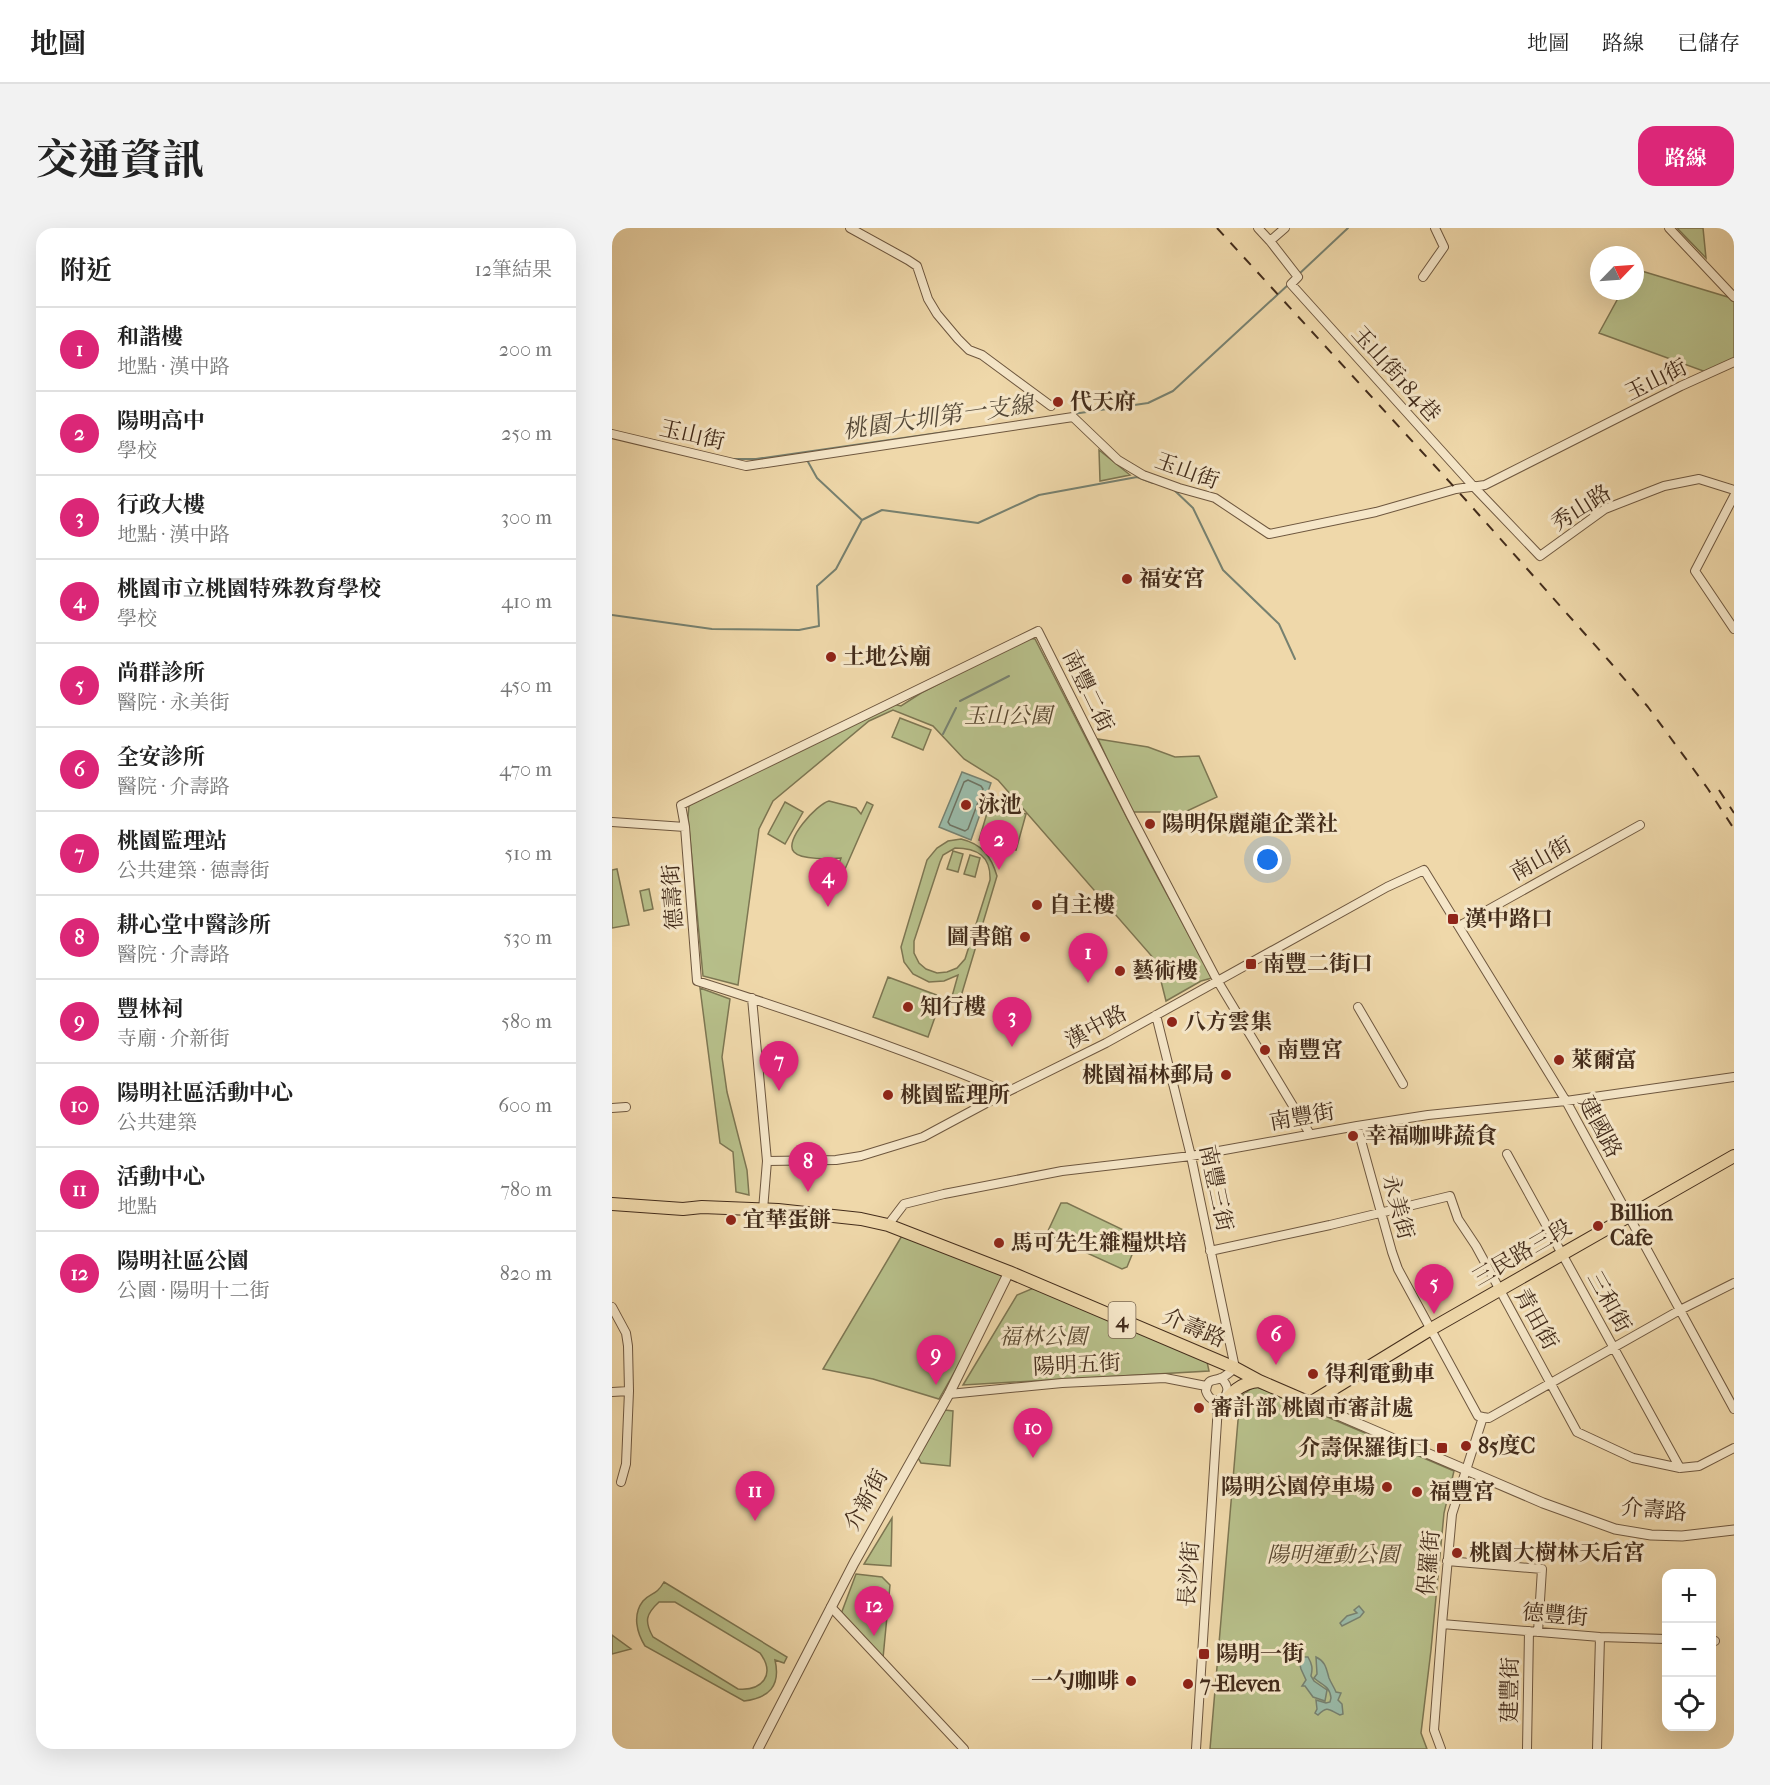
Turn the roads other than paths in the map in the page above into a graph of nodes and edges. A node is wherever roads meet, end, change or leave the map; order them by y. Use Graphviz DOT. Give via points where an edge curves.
graph roads {
  1 [pos="849,228"];
  2 [pos="1258,228"];
  3 [pos="1285,228"];
  4 [pos="1435,228"];
  5 [pos="1669,228"];
  6 [pos="1270,241"];
  7 [pos="1423,277"];
  8 [pos="1734,297"];
  9 [pos="1734,362"];
  10 [pos="1051,406"];
  11 [pos="612,434"];
  12 [pos="1473,487"];
  13 [pos="1734,490"];
  14 [pos="1734,496"];
  15 [pos="1734,629"];
  16 [pos="612,822"];
  17 [pos="1640,825"];
  18 [pos="685,827"];
  19 [pos="1424,870"];
  20 [pos="1459,926"];
  21 [pos="1217,980"];
  22 [pos="752,998"];
  23 [pos="1358,1007"];
  24 [pos="1156,1016"];
  25 [pos="1734,1077"];
  26 [pos="1403,1084"];
  27 [pos="1007,1092"];
  28 [pos="1566,1101"];
  29 [pos="626,1107"];
  30 [pos="612,1108"];
  31 [pos="1357,1126"];
  32 [pos="1310,1134"];
  33 [pos="1507,1154"];
  34 [pos="1191,1156"];
  35 [pos="1734,1156"];
  36 [pos="767,1161"];
  37 [pos="612,1204"];
  38 [pos="763,1210"];
  39 [pos="1381,1213"];
  40 [pos="1628,1216"];
  41 [pos="888,1225"];
  42 [pos="1210,1251"];
  43 [pos="1562,1254"];
  44 [pos="1009,1272"];
  45 [pos="1734,1283"];
  46 [pos="1500,1290"];
  47 [pos="612,1307"];
  48 [pos="1680,1310"];
  49 [pos="1431,1329"];
  50 [pos="1613,1347"];
  51 [pos="1235,1368"];
  52 [pos="1221,1378"];
  53 [pos="1259,1381"];
  54 [pos="1550,1382"];
  55 [pos="1206,1386"];
  56 [pos="629,1391"];
  57 [pos="612,1392"];
  58 [pos="949,1394"];
  59 [pos="1310,1403"];
  60 [pos="1218,1405"];
  61 [pos="1734,1409"];
  62 [pos="1483,1417"];
  63 [pos="1734,1448"];
  64 [pos="1680,1468"];
  65 [pos="1465,1470"];
  66 [pos="621,1482"];
  67 [pos="1734,1530"];
  68 [pos="1447,1561"];
  69 [pos="831,1607"];
  70 [pos="1442,1624"];
  71 [pos="1529,1631"];
  72 [pos="1538,1632"];
  73 [pos="1600,1637"];
  74 [pos="1662,1639"];
  75 [pos="758,1749"];
  76 [pos="963,1749"];
  77 [pos="1196,1749"];
  78 [pos="1441,1749"];
  79 [pos="1527,1749"];
  80 [pos="1597,1749"];
  1 -- 10 [label="street" via="917,266 928,299 958,339"];
  2 -- 6 [label="street"];
  3 -- 6 [label="street"];
  4 -- 7 [label="street" via="1444,247"];
  5 -- 8 [label="street"];
  6 -- 12 [label="street, 玉山街184巷" via="1297,275 1291,284 1299,294"];
  9 -- 12 [label="street, 玉山街" via="1485,485"];
  11 -- 12 [label="street, 玉山街" via="746,466 1073,417 1118,460 1143,475 1215,498 1269,534"];
  12 -- 13 [label="street, 秀山路" via="1540,556 1605,509 1664,486 1699,479"];
  14 -- 15 [label="street" via="1695,570"];
  16 -- 18 [label="street"];
  17 -- 20 [label="street, 南山街"];
  18 -- 21 [label="street, 南豐二街" via="681,806 1038,631"];
  18 -- 22 [label="street, 德壽街" via="697,981"];
  19 -- 20 [label="street, 建國路"];
  19 -- 21 [label="street, 漢中路"];
  20 -- 28 [label="street, 建國路"];
  21 -- 24 [label="street, 漢中路"];
  21 -- 32 [label="street, 南豐二街"];
  22 -- 27 [label="street, 德壽街"];
  22 -- 36 [label="street"];
  23 -- 26 [label="street"];
  24 -- 27 [label="street, 漢中路"];
  24 -- 34 [label="street, 南豐三街"];
  25 -- 28 [label="street, 南豐街"];
  27 -- 36 [label="street, 漢中路" via="923,1137 894,1147 836,1160"];
  28 -- 31 [label="street, 南豐街"];
  28 -- 40 [label="street, 建國路"];
  29 -- 30 [label="street"];
  31 -- 32 [label="street, 南豐街"];
  31 -- 39 [label="street, 永美街"];
  32 -- 34 [label="street, 南豐街"];
  33 -- 43 [label="street, 三和街"];
  34 -- 41 [label="street, 南豐街" via="1062,1171 944,1194 904,1204"];
  34 -- 42 [label="street, 南豐三街"];
  35 -- 40 [label="main road, 三民路三段"];
  36 -- 38 [label="street"];
  37 -- 38 [label="main road, 介壽路 / 4"];
  38 -- 41 [label="main road, 介壽路 / 4"];
  39 -- 42 [label="street, 青田街"];
  39 -- 46 [label="street, 青田街" via="1450,1196 1458,1219"];
  39 -- 49 [label="street, 永美街" via="1398,1269"];
  40 -- 43 [label="main road, 三民路三段"];
  40 -- 48 [label="street, 建國路"];
  41 -- 44 [label="main road, 介壽路 / 4"];
  42 -- 51 [label="street, 南豐三街"];
  43 -- 46 [label="main road, 三民路三段"];
  43 -- 50 [label="street, 三和街"];
  44 -- 51 [label="main road, 介壽路 / 4"];
  44 -- 58 [label="street, 介新街"];
  45 -- 48 [label="street"];
  46 -- 49 [label="main road, 三民路三段"];
  46 -- 54 [label="street, 青田街"];
  47 -- 56 [label="street" via="627,1333"];
  48 -- 50 [label="street"];
  48 -- 61 [label="street, 建國路"];
  49 -- 59 [label="main road, 三民路三段"];
  49 -- 62 [label="street, 永美街" via="1478,1416"];
  50 -- 54 [label="street"];
  50 -- 64 [label="street, 三和街"];
  51 -- 52 [label="street"];
  51 -- 53 [label="main road, 介壽路 / 4"];
  52 -- 55 [label="street"];
  52 -- 60 [label="street, 長沙街" via="1228,1391"];
  53 -- 59 [label="main road, 介壽路 / 4"];
  53 -- 60 [label="main road" via="1246,1383"];
  54 -- 62 [label="street" via="1489,1418"];
  54 -- 64 [label="street, 青田街" via="1577,1432 1633,1458"];
  55 -- 58 [label="street, 陽明五街" via="1166,1378"];
  55 -- 60 [label="street" via="1207,1395"];
  56 -- 57 [label="street"];
  56 -- 66 [label="street" via="626,1464"];
  58 -- 69 [label="street, 介新街"];
  59 -- 65 [label="street, 介壽路"];
  60 -- 77 [label="street, 長沙街"];
  62 -- 65 [label="street, 保羅街"];
  63 -- 64 [label="street, 青田街" via="1699,1466"];
  65 -- 67 [label="street, 介壽路" via="1615,1529 1682,1536"];
  65 -- 68 [label="street, 保羅街" via="1452,1514"];
  68 -- 70 [label="street, 保羅街"];
  68 -- 72 [label="street" via="1542,1569"];
  69 -- 75 [label="street, 介新街"];
  69 -- 76 [label="street"];
  70 -- 71 [label="street, 德豐街"];
  70 -- 78 [label="street, 保羅街" via="1434,1730"];
  71 -- 72 [label="street, 德豐街"];
  71 -- 79 [label="street, 建豐街"];
  72 -- 73 [label="street, 德豐街"];
  73 -- 74 [label="street, 德豐街"];
  73 -- 80 [label="street"];
}
